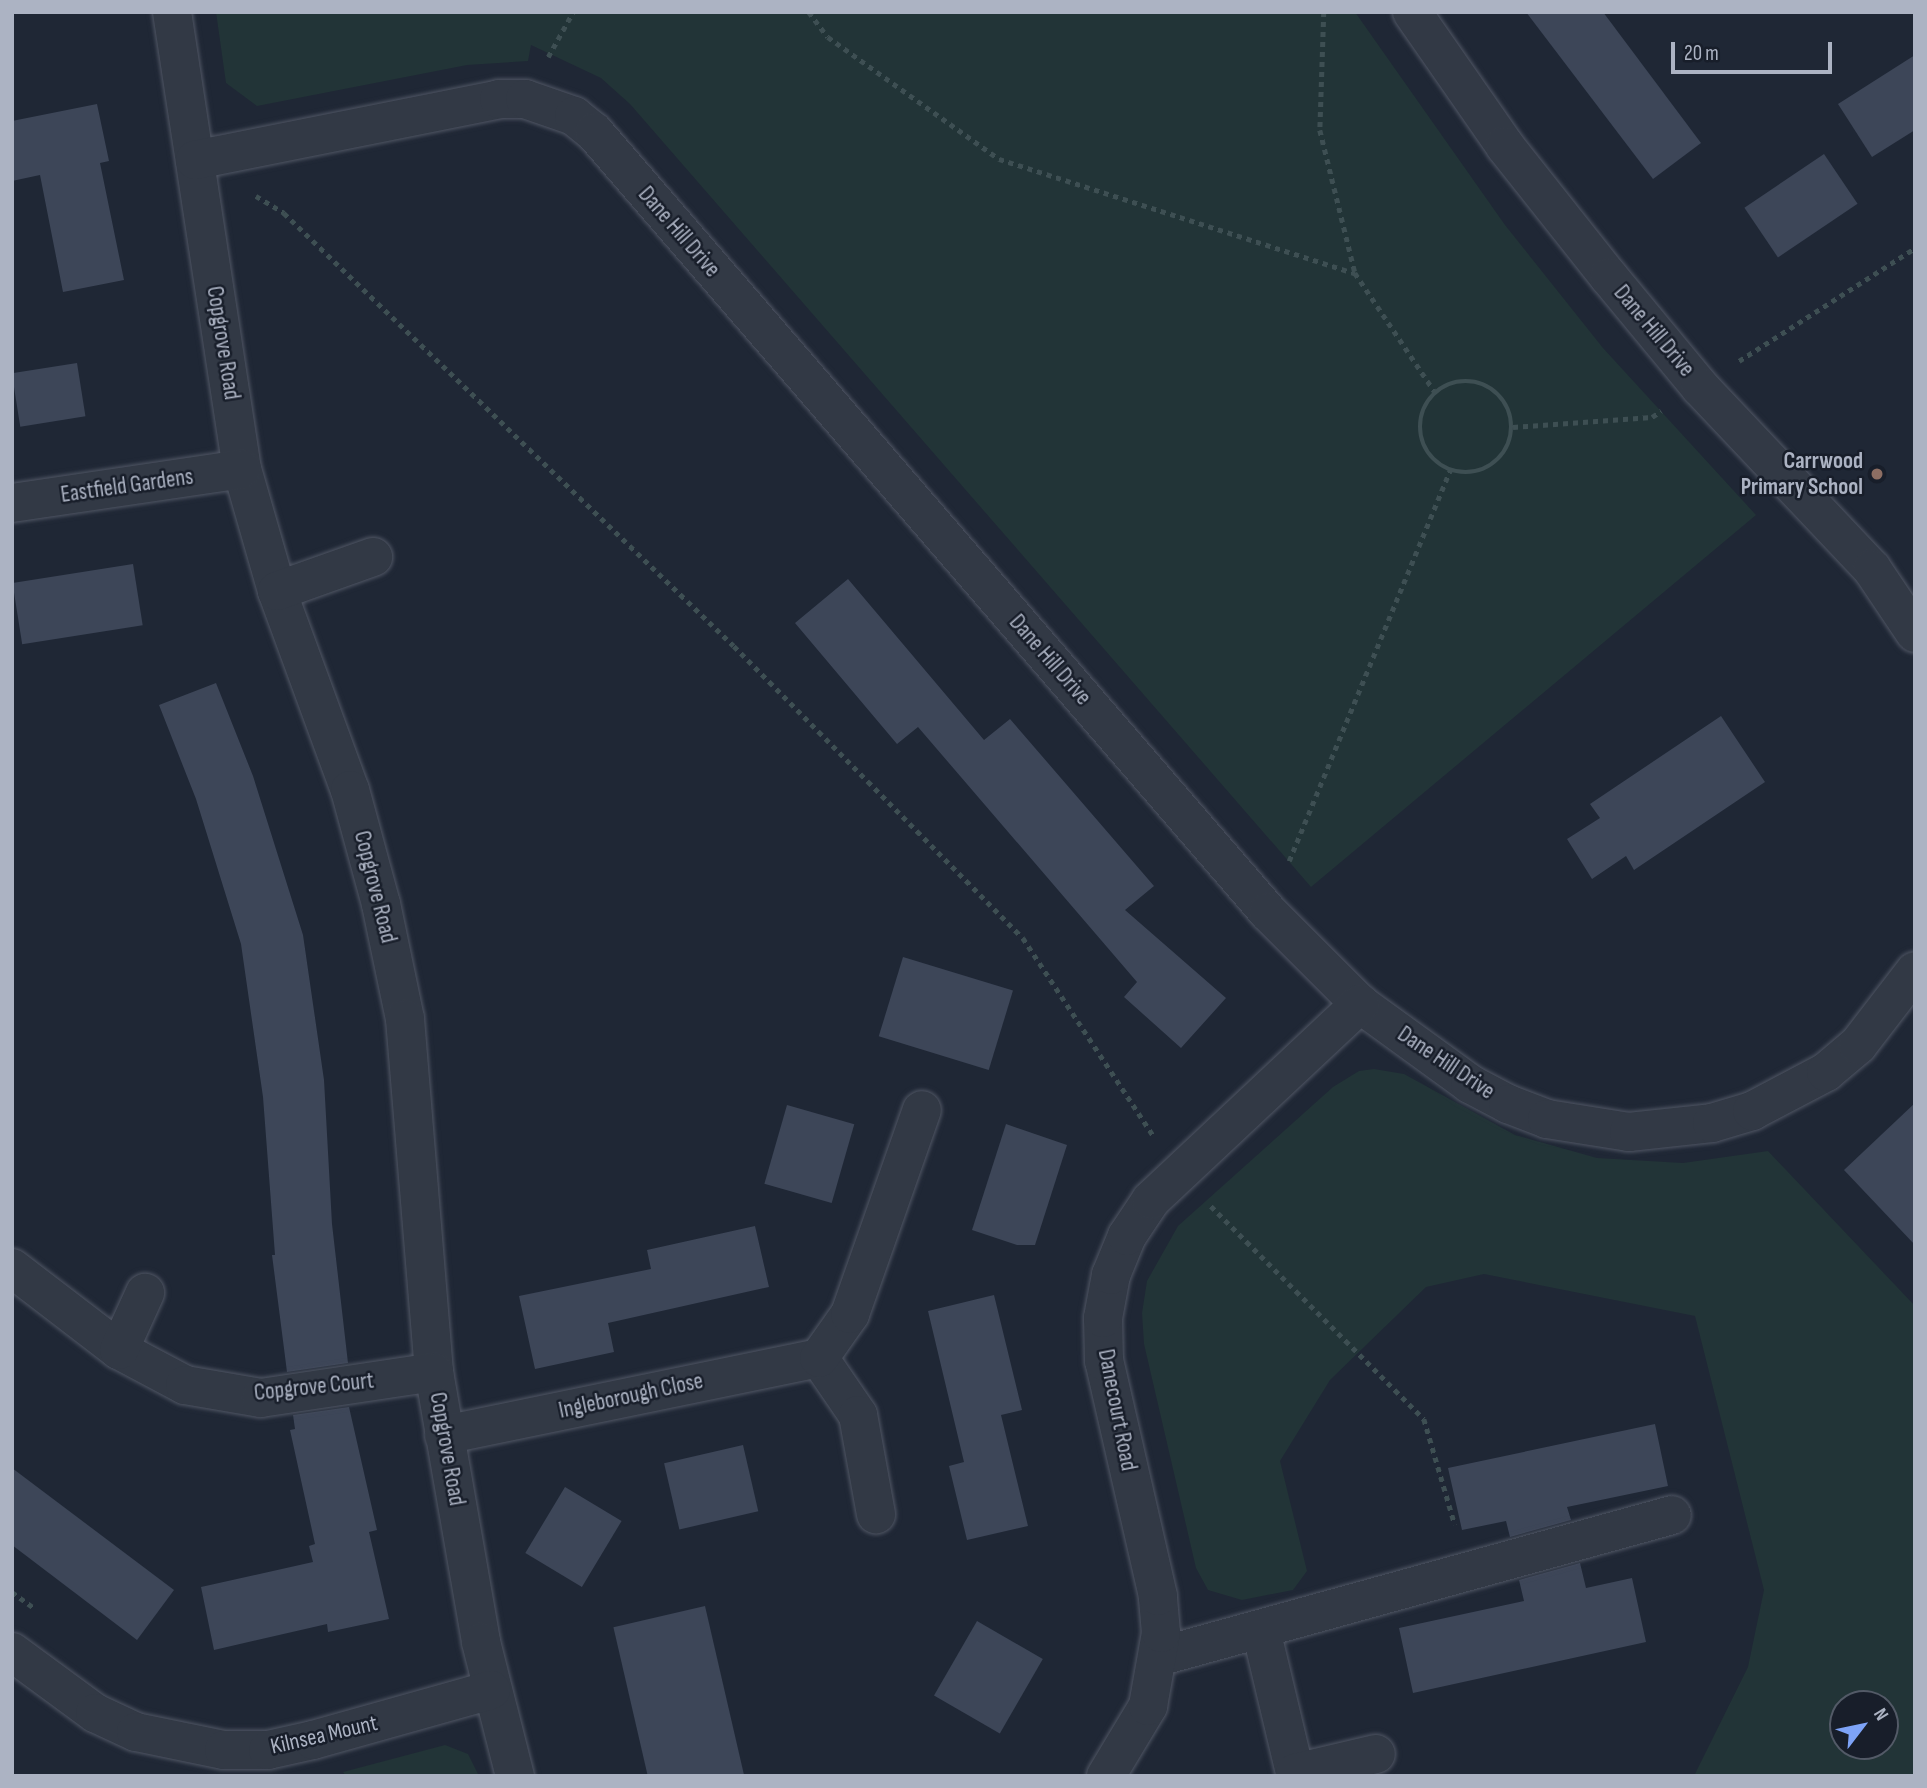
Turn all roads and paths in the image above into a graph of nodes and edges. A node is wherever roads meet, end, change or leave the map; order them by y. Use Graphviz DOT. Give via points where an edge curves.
graph roads {
  1 [pos="172,12"];
  2 [pos="809,12"];
  3 [pos="1324,12"];
  4 [pos="1412,12"];
  5 [pos="195,160"];
  6 [pos="1915,248"];
  7 [pos="1355,273"];
  8 [pos="1700,387"];
  9 [pos="1435,392"];
  10 [pos="1513,427"];
  11 [pos="242,469"];
  12 [pos="1450,470"];
  13 [pos="12,503"];
  14 [pos="373,556"];
  15 [pos="277,591"];
  16 [pos="1915,634"];
  17 [pos="1268,912"];
  18 [pos="1912,984"];
  19 [pos="1360,1004"];
  20 [pos="922,1110"];
  21 [pos="1178,1172"];
  22 [pos="12,1268"];
  23 [pos="145,1293"];
  24 [pos="119,1350"];
  25 [pos="818,1357"];
  26 [pos="434,1372"];
  27 [pos="444,1435"];
  28 [pos="876,1514"];
  29 [pos="1672,1516"];
  30 [pos="1469,1570"];
  31 [pos="12,1592"];
  32 [pos="44,1615"];
  33 [pos="1261,1630"];
  34 [pos="12,1652"];
  35 [pos="1158,1657"];
  36 [pos="491,1690"];
  37 [pos="1377,1754"];
  38 [pos="1289,1774"];
  39 [pos="515,1776"];
  40 [pos="1106,1776"];
  1 -- 5 [label="street, Copgrove Road"];
  2 -- 7 [label="path" via="828,37 999,159"];
  3 -- 7 [label="path" via="1320,130"];
  4 -- 8 [label="street, Dane Hill Drive" via="1506,146"];
  5 -- 11 [label="street, Copgrove Road"];
  5 -- 17 [label="street, Dane Hill Drive" via="499,99 525,99 574,116 594,132"];
  5 -- 21 [label="path" via="284,213 734,646 1023,939"];
  6 -- 8 [label="path"];
  7 -- 9 [label="path"];
  8 -- 10 [label="path" via="1652,417"];
  8 -- 16 [label="street, Dane Hill Drive" via="1872,569"];
  9 -- 10 [label="path" via="1449,383 1481,382 1504,399"];
  9 -- 12 [label="path" via="1423,408 1420,436 1426,451"];
  10 -- 12 [label="path" via="1505,453 1493,464 1466,473"];
  11 -- 13 [label="street, Eastfield Gardens"];
  11 -- 15 [label="street, Copgrove Road"];
  12 -- 17 [label="path"];
  14 -- 15 [label="street"];
  15 -- 26 [label="street, Copgrove Road" via="351,790 405,1019"];
  17 -- 19 [label="street, Dane Hill Drive"];
  18 -- 19 [label="street, Dane Hill Drive" via="1858,1045 1790,1094 1713,1124 1643,1131 1578,1126 1508,1104 1470,1084"];
  19 -- 21 [label="street, Danecourt Road"];
  20 -- 25 [label="street" via="850,1314"];
  21 -- 30 [label="path" via="1424,1419"];
  21 -- 35 [label="street, Danecourt Road" via="1151,1200 1127,1236 1111,1275 1103,1318 1104,1361 1158,1596"];
  22 -- 24 [label="street, Copgrove Court"];
  23 -- 24 [label="street"];
  24 -- 26 [label="street, Copgrove Court" via="185,1385 261,1398"];
  25 -- 27 [label="street, Ingleborough Close"];
  25 -- 28 [label="street" via="859,1415"];
  26 -- 27 [label="street, Copgrove Road"];
  27 -- 36 [label="street, Copgrove Road"];
  29 -- 30 [label="street"];
  30 -- 33 [label="street"];
  31 -- 32 [label="path"];
  33 -- 35 [label="street"];
  33 -- 38 [label="street"];
  34 -- 36 [label="street, Kilnsea Mount" via="95,1713 136,1732 224,1750 268,1750 313,1740"];
  35 -- 40 [label="street, Danecourt Road" via="1148,1706"];
  36 -- 39 [label="street, Copgrove Road"];
  37 -- 38 [label="street"];
}
